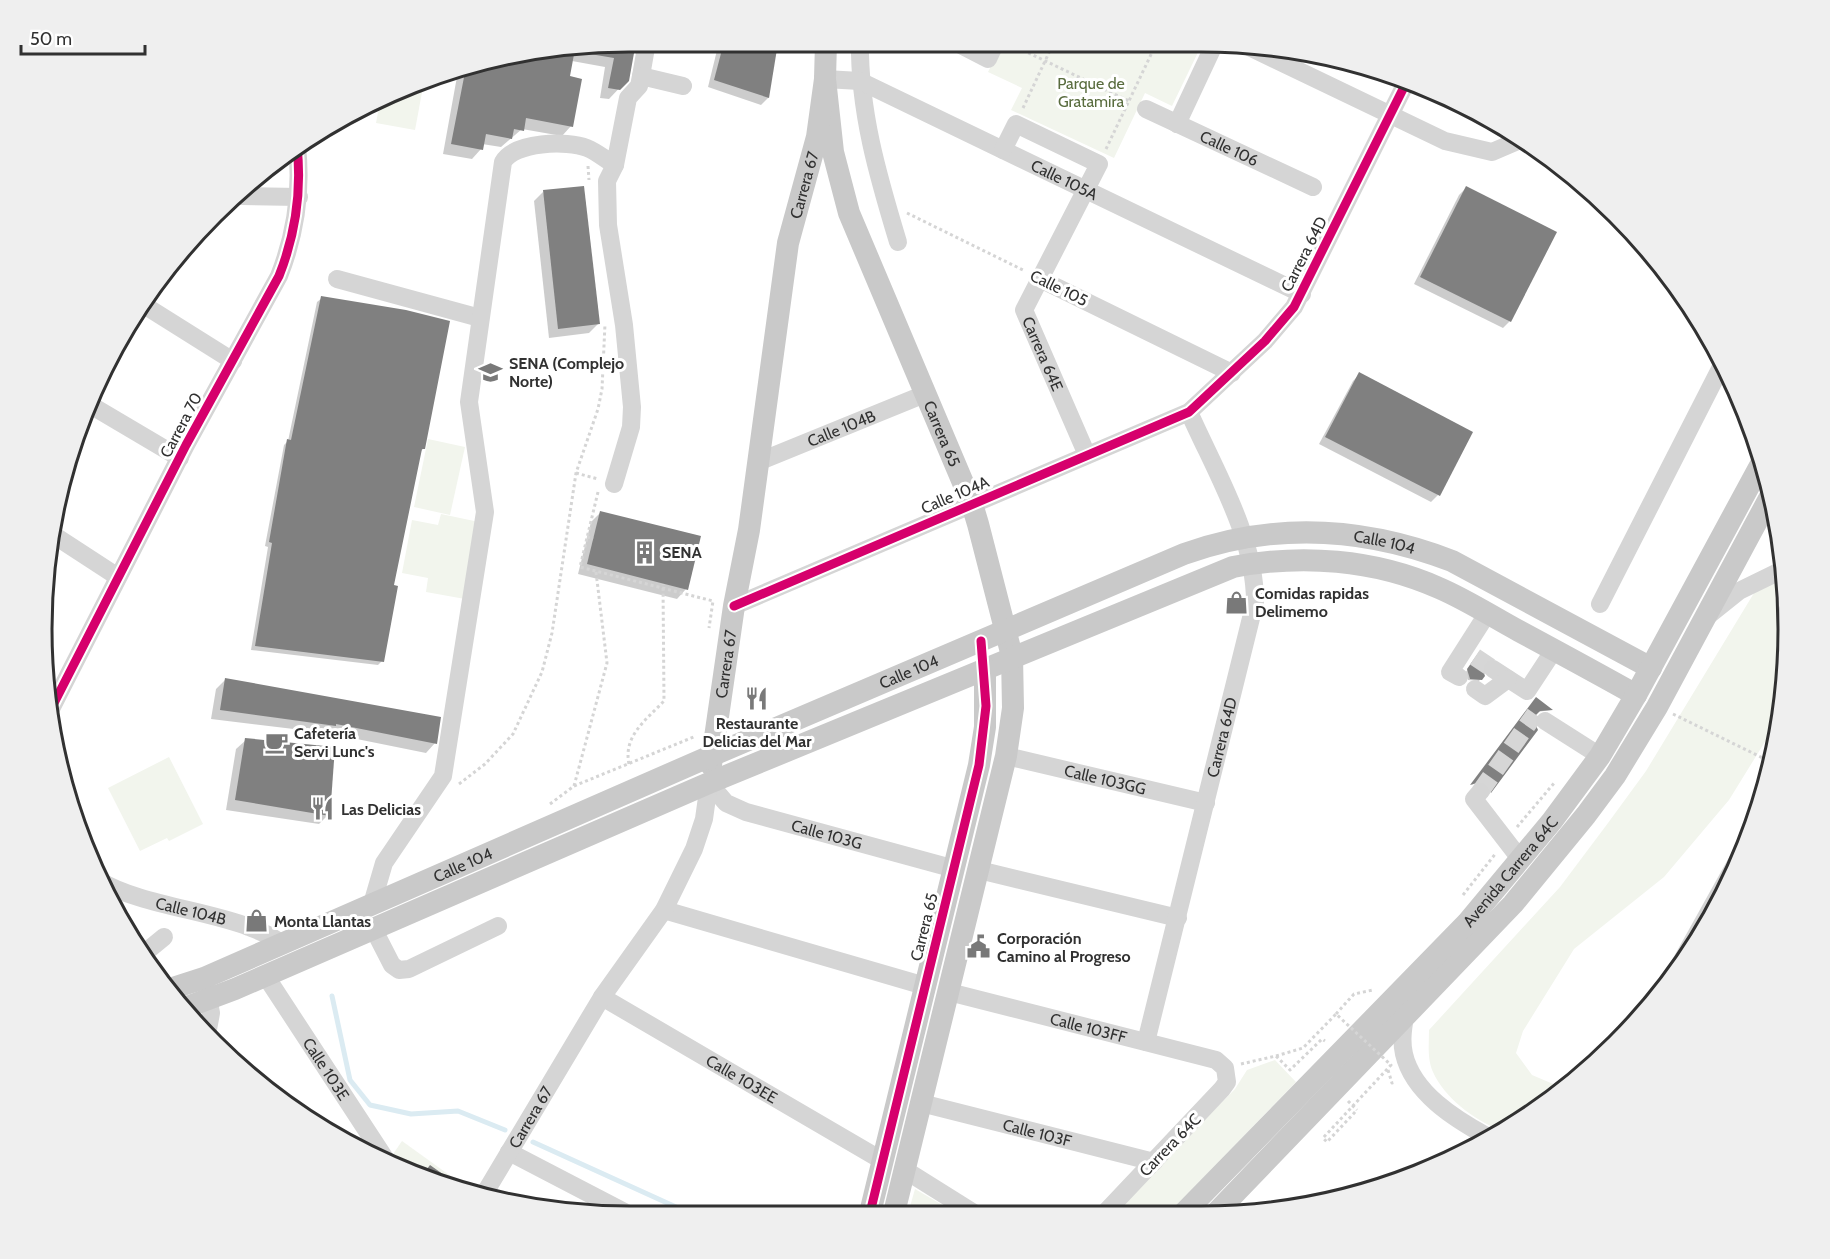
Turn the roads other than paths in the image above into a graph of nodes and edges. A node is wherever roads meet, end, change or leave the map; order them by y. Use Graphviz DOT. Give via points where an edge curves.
graph roads {
  1 [pos="645,52"];
  2 [pos="826,52"];
  3 [pos="860,52"];
  4 [pos="974,52"];
  5 [pos="991,52"];
  6 [pos="1211,53"];
  7 [pos="1269,56"];
  8 [pos="641,76"];
  9 [pos="825,79"];
  10 [pos="860,81"];
  11 [pos="683,86"];
  12 [pos="1403,89"];
  13 [pos="1146,110"];
  14 [pos="1391,115"];
  15 [pos="1177,124"];
  16 [pos="1512,144"];
  17 [pos="1003,150"];
  18 [pos="297,158"];
  19 [pos="615,165"];
  20 [pos="1313,187"];
  21 [pos="1086,190"];
  22 [pos="249,196"];
  23 [pos="299,197"];
  24 [pos="898,242"];
  25 [pos="337,279"];
  26 [pos="1040,279"];
  27 [pos="1302,294"];
  28 [pos="150,309"];
  29 [pos="480,318"];
  30 [pos="233,362"];
  31 [pos="1232,373"];
  32 [pos="1718,373"];
  33 [pos="925,394"];
  34 [pos="96,409"];
  35 [pos="1189,412"];
  36 [pos="1087,455"];
  37 [pos="180,458"];
  38 [pos="758,462"];
  39 [pos="1756,473"];
  40 [pos="607,482"];
  41 [pos="972,504"];
  42 [pos="1764,508"];
  43 [pos="1243,537"];
  44 [pos="60,539"];
  45 [pos="1250,563"];
  46 [pos="1775,574"];
  47 [pos="118,577"];
  48 [pos="723,604"];
  49 [pos="1600,604"];
  50 [pos="1487,614"];
  51 [pos="1705,618"];
  52 [pos="1006,630"];
  53 [pos="981,641"];
  54 [pos="1554,650"];
  55 [pos="1012,656"];
  56 [pos="985,668"];
  57 [pos="1651,668"];
  58 [pos="1459,677"];
  59 [pos="1475,689"];
  60 [pos="1636,695"];
  61 [pos="56,696"];
  62 [pos="1545,721"];
  63 [pos="713,755"];
  64 [pos="1006,756"];
  65 [pos="1600,756"];
  66 [pos="709,783"];
  67 [pos="1480,792"];
  68 [pos="1206,804"];
  69 [pos="1521,860"];
  70 [pos="955,869"];
  71 [pos="979,870"];
  72 [pos="113,886"];
  73 [pos="372,904"];
  74 [pos="664,910"];
  75 [pos="1178,918"];
  76 [pos="498,926"];
  77 [pos="373,928"];
  78 [pos="164,937"];
  79 [pos="281,944"];
  80 [pos="149,949"];
  81 [pos="265,975"];
  82 [pos="204,978"];
  83 [pos="925,986"];
  84 [pos="177,987"];
  85 [pos="949,992"];
  86 [pos="602,997"];
  87 [pos="209,1000"];
  88 [pos="192,1005"];
  89 [pos="1405,1016"];
  90 [pos="209,1024"];
  91 [pos="1146,1042"];
  92 [pos="1226,1068"];
  93 [pos="921,1103"];
  94 [pos="1481,1133"];
  95 [pos="379,1149"];
  96 [pos="509,1152"];
  97 [pos="883,1161"];
  98 [pos="1154,1162"];
  99 [pos="905,1170"];
  100 [pos="487,1189"];
  101 [pos="1223,1205"];
  102 [pos="612,1206"];
  103 [pos="872,1206"];
  104 [pos="896,1206"];
  105 [pos="962,1206"];
  106 [pos="1112,1206"];
  107 [pos="1191,1206"];
  1 -- 8 [label="street"];
  2 -- 9 [label="main road, Carrera 67"];
  3 -- 10 [label="street"];
  4 -- 5 [label="street" via="988,59"];
  6 -- 15 [label="street"];
  7 -- 14 [label="street"];
  8 -- 11 [label="street"];
  8 -- 19 [label="street" via="639,86 628,98"];
  9 -- 10 [label="street, Calle 105A"];
  9 -- 33 [label="main road, Carrera 65" via="832,152 849,213"];
  9 -- 38 [label="main road, Carrera 67" via="812,160 788,243"];
  10 -- 17 [label="street, Calle 105A"];
  10 -- 24 [label="street" via="868,129"];
  12 -- 14 [label="street, Carrera 64D"];
  13 -- 15 [label="street, Calle 106"];
  14 -- 16 [label="street" via="1445,141 1492,152"];
  14 -- 27 [label="street, Carrera 64D"];
  15 -- 20 [label="street, Calle 106"];
  17 -- 21 [label="street, Calle 105A"];
  17 -- 21 [label="street, Carrera 64E" via="1016,124 1099,164"];
  18 -- 23 [label="street, Carrera 70"];
  19 -- 29 [label="street" via="586,147 534,146 507,154"];
  19 -- 40 [label="street" via="607,182 608,225 632,407 631,427"];
  21 -- 26 [label="street, Carrera 64E"];
  21 -- 27 [label="street, Calle 105A"];
  22 -- 23 [label="street"];
  23 -- 30 [label="street, Carrera 70" via="290,248 279,276"];
  25 -- 29 [label="street"];
  26 -- 31 [label="street, Calle 105"];
  26 -- 36 [label="street, Carrera 64E" via="1024,310"];
  27 -- 31 [label="street, Carrera 64D" via="1285,321"];
  28 -- 30 [label="street"];
  29 -- 73 [label="street" via="469,402 485,512 443,776 384,863"];
  30 -- 37 [label="street, Carrera 70"];
  31 -- 35 [label="street, Carrera 64D"];
  32 -- 49 [label="street"];
  33 -- 38 [label="street, Calle 104B"];
  33 -- 41 [label="main road, Carrera 65"];
  34 -- 37 [label="street"];
  35 -- 36 [label="street, Calle 104A"];
  35 -- 43 [label="street, Carrera 64D"];
  36 -- 41 [label="street, Calle 104A"];
  37 -- 47 [label="street, Carrera 70"];
  38 -- 48 [label="main road, Carrera 67" via="747,539"];
  39 -- 57 [label="main road, Avenida Carrera 64C"];
  41 -- 48 [label="street, Calle 104A"];
  41 -- 52 [label="main road, Carrera 65"];
  42 -- 51 [label="main road, Avenida Carrera 64C"];
  43 -- 45 [label="street, Carrera 64D"];
  43 -- 52 [label="main road, Calle 104" via="1184,554"];
  43 -- 57 [label="main road, Calle 104" via="1354,534 1418,548 1452,561"];
  44 -- 47 [label="street"];
  45 -- 50 [label="main road, Calle 104" via="1316,560 1366,566 1439,588"];
  45 -- 55 [label="main road, Calle 104" via="1214,573"];
  45 -- 68 [label="street, Carrera 64D" via="1255,602"];
  46 -- 51 [label="street" via="1739,591"];
  47 -- 61 [label="street, Carrera 70"];
  48 -- 63 [label="main road, Carrera 67"];
  50 -- 54 [label="main road, Calle 104"];
  50 -- 58 [label="street" via="1470,653 1450,672"];
  51 -- 89 [label="main road, Avenida Carrera 64C" via="1658,707 1586,814 1513,904"];
  52 -- 53 [label="main road, Calle 104"];
  52 -- 55 [label="main road, Carrera 65"];
  53 -- 56 [label="street, Carrera 65"];
  53 -- 63 [label="main road, Calle 104"];
  54 -- 59 [label="street" via="1529,697 1501,674 1485,696"];
  54 -- 60 [label="main road, Calle 104"];
  55 -- 56 [label="main road, Calle 104"];
  55 -- 64 [label="main road, Carrera 65" via="1013,708"];
  56 -- 66 [label="main road, Calle 104"];
  56 -- 70 [label="main road, Carrera 65" via="982,745"];
  57 -- 60 [label="main road, Avenida Carrera 64C"];
  60 -- 65 [label="main road, Avenida Carrera 64C"];
  62 -- 65 [label="street"];
  63 -- 66 [label="main road, Carrera 67"];
  63 -- 73 [label="main road, Calle 104"];
  64 -- 68 [label="street, Calle 103GG"];
  64 -- 71 [label="main road, Carrera 65"];
  65 -- 69 [label="main road, Avenida Carrera 64C"];
  66 -- 70 [label="street, Calle 103G" via="726,803 746,812"];
  66 -- 74 [label="street, Carrera 67" via="704,819 694,849"];
  66 -- 77 [label="main road, Calle 104"];
  67 -- 69 [label="street" via="1474,799"];
  68 -- 75 [label="street, Carrera 64D"];
  69 -- 107 [label="main road, Avenida Carrera 64C" via="1467,923"];
  70 -- 83 [label="main road, Carrera 65"];
  71 -- 75 [label="street"];
  71 -- 85 [label="main road, Carrera 65"];
  72 -- 79 [label="street, Calle 104B" via="237,922 274,936"];
  73 -- 79 [label="main road, Calle 104"];
  74 -- 83 [label="street"];
  74 -- 86 [label="street, Carrera 67"];
  75 -- 91 [label="street, Carrera 64D"];
  76 -- 77 [label="street" via="409,969 399,970 392,965"];
  77 -- 81 [label="main road, Calle 104"];
  78 -- 80 [label="street"];
  79 -- 82 [label="main road, Calle 104"];
  81 -- 87 [label="main road, Calle 104"];
  81 -- 95 [label="street, Calle 103E"];
  82 -- 84 [label="main road, Calle 104"];
  82 -- 87 [label="street"];
  83 -- 97 [label="main road, Carrera 65"];
  85 -- 91 [label="street, Calle 103FF"];
  85 -- 93 [label="main road, Carrera 65"];
  86 -- 96 [label="street, Carrera 67"];
  86 -- 97 [label="street, Calle 103EE"];
  87 -- 88 [label="main road, Calle 104"];
  87 -- 90 [label="street"];
  89 -- 94 [label="street" via="1404,1052 1419,1083 1462,1122"];
  89 -- 101 [label="main road, Avenida Carrera 64C"];
  91 -- 92 [label="street, Calle 103FF" via="1216,1060"];
  92 -- 98 [label="street, Carrera 64C" via="1227,1082 1222,1089"];
  93 -- 98 [label="street, Calle 103F"];
  93 -- 99 [label="main road, Carrera 65"];
  96 -- 100 [label="street, Carrera 67"];
  96 -- 102 [label="street"];
  97 -- 103 [label="main road, Carrera 65"];
  98 -- 106 [label="street, Carrera 64C"];
  99 -- 104 [label="main road, Carrera 65"];
  99 -- 105 [label="street"];
}
